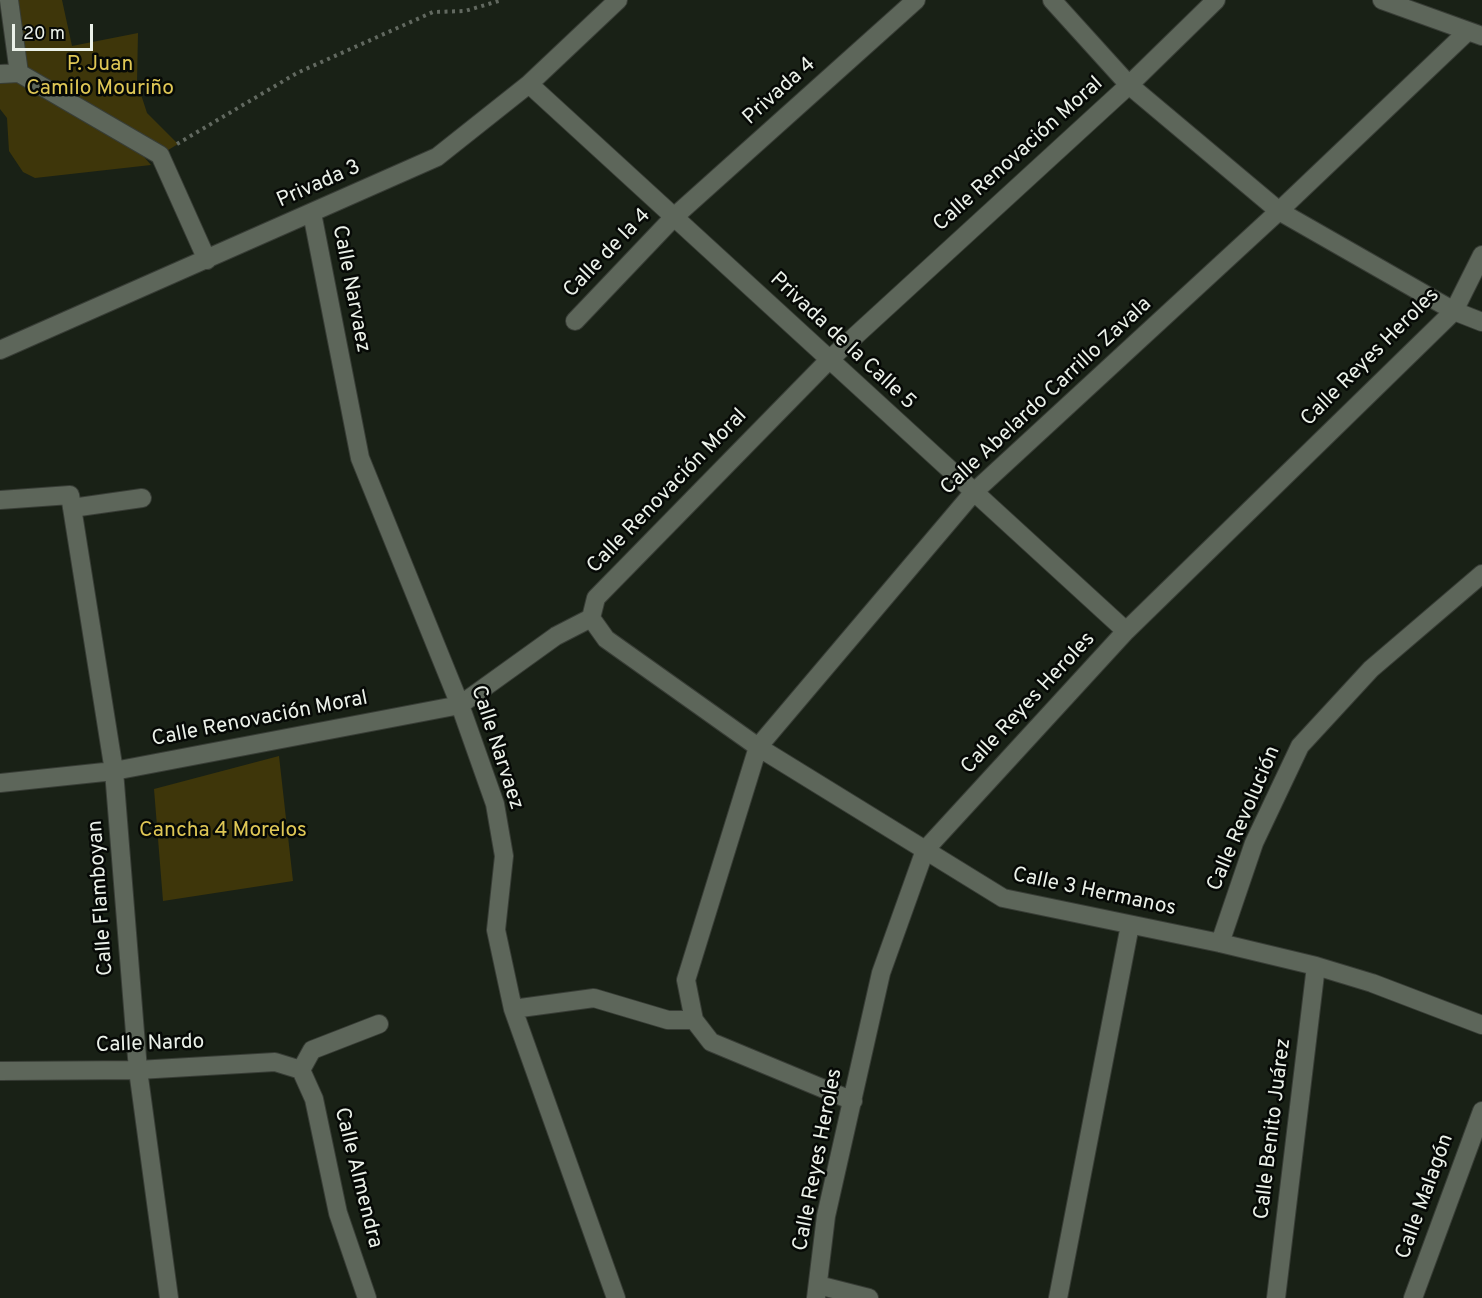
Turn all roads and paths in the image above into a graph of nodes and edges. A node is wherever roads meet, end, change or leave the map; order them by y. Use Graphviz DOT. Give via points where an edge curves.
graph roads {
  1 [pos="9,0"];
  2 [pos="502,0"];
  3 [pos="618,0"];
  4 [pos="916,0"];
  5 [pos="1052,0"];
  6 [pos="1216,0"];
  7 [pos="1382,0"];
  8 [pos="1475,34"];
  9 [pos="19,73"];
  10 [pos="0,74"];
  11 [pos="529,84"];
  12 [pos="1129,85"];
  13 [pos="160,155"];
  14 [pos="1279,211"];
  15 [pos="312,213"];
  16 [pos="674,217"];
  17 [pos="1482,255"];
  18 [pos="207,260"];
  19 [pos="1454,311"];
  20 [pos="575,321"];
  21 [pos="1482,321"];
  22 [pos="0,350"];
  23 [pos="828,360"];
  24 [pos="973,493"];
  25 [pos="142,498"];
  26 [pos="0,500"];
  27 [pos="71,502"];
  28 [pos="1482,574"];
  29 [pos="591,618"];
  30 [pos="1126,631"];
  31 [pos="460,705"];
  32 [pos="758,747"];
  33 [pos="114,771"];
  34 [pos="0,783"];
  35 [pos="925,850"];
  36 [pos="1130,925"];
  37 [pos="1220,942"];
  38 [pos="1316,966"];
  39 [pos="513,1009"];
  40 [pos="694,1020"];
  41 [pos="379,1024"];
  42 [pos="1482,1025"];
  43 [pos="138,1070"];
  44 [pos="301,1070"];
  45 [pos="0,1071"];
  46 [pos="853,1101"];
  47 [pos="1482,1111"];
  48 [pos="817,1291"];
  49 [pos="169,1298"];
  50 [pos="367,1298"];
  51 [pos="616,1298"];
  52 [pos="869,1298"];
  53 [pos="1058,1298"];
  54 [pos="1276,1298"];
  55 [pos="1413,1298"];
  1 -- 9 [label="street"];
  2 -- 13 [label="path" via="465,11 433,12 308,68"];
  3 -- 11 [label="street, Privada 3"];
  4 -- 16 [label="street, Privada 4"];
  5 -- 12 [label="street"];
  6 -- 12 [label="street, Calle Renovación Moral"];
  7 -- 8 [label="street"];
  8 -- 14 [label="street, Calle Abelardo Carrillo Zavala"];
  9 -- 10 [label="street"];
  9 -- 13 [label="street"];
  11 -- 15 [label="street, Privada 3" via="437,158"];
  11 -- 16 [label="street, Privada de la Calle 5"];
  12 -- 14 [label="street"];
  12 -- 23 [label="street, Calle Renovación Moral"];
  13 -- 18 [label="street"];
  14 -- 19 [label="street"];
  14 -- 24 [label="street, Calle Abelardo Carrillo Zavala"];
  15 -- 18 [label="street, Privada 3"];
  15 -- 31 [label="street, Calle Narvaez" via="360,458"];
  16 -- 20 [label="street, Calle de la 4"];
  16 -- 23 [label="street, Privada de la Calle 5"];
  17 -- 19 [label="street, Calle Reyes Heroles"];
  18 -- 22 [label="street, Privada 3"];
  19 -- 21 [label="street"];
  19 -- 30 [label="street, Calle Reyes Heroles"];
  23 -- 24 [label="street, Privada de la Calle 5"];
  23 -- 29 [label="street, Calle Renovación Moral" via="596,598"];
  24 -- 30 [label="street, Privada de la Calle 5"];
  24 -- 32 [label="street, Calle Abelardo Carrillo Zavala"];
  25 -- 27 [label="street"];
  26 -- 27 [label="street"];
  27 -- 33 [label="street, Calle Flamboyan"];
  28 -- 37 [label="street, Calle Revolución" via="1371,669 1300,746 1254,843"];
  29 -- 31 [label="street, Calle Renovación Moral" via="556,636"];
  29 -- 32 [label="street, Calle 3 Hermanos" via="606,639"];
  30 -- 35 [label="street, Calle Reyes Heroles"];
  31 -- 33 [label="street, Calle Renovación Moral"];
  31 -- 39 [label="street, Calle Narvaez" via="495,804 504,856 496,930"];
  32 -- 35 [label="street, Calle 3 Hermanos"];
  32 -- 40 [label="street, Calle Abelardo Carrillo Zavala" via="686,980"];
  33 -- 34 [label="street, Calle Renovación Moral"];
  33 -- 43 [label="street, Calle Flamboyan"];
  35 -- 36 [label="street, Calle 3 Hermanos" via="1003,898"];
  35 -- 46 [label="street, Calle Reyes Heroles" via="881,973"];
  36 -- 37 [label="street, Calle 3 Hermanos"];
  36 -- 53 [label="street"];
  37 -- 38 [label="street, Calle 3 Hermanos"];
  38 -- 42 [label="street, Calle 3 Hermanos"];
  38 -- 54 [label="street, Calle Benito Juárez"];
  39 -- 40 [label="street" via="594,998 668,1020"];
  39 -- 51 [label="street, Calle Narvaez"];
  40 -- 46 [label="street" via="711,1042"];
  41 -- 44 [label="street" via="312,1050"];
  43 -- 44 [label="street, Calle Nardo" via="275,1062"];
  43 -- 45 [label="street, Calle Nardo"];
  43 -- 49 [label="street, Calle Flamboyan"];
  44 -- 50 [label="street, Calle Almendra" via="314,1099 338,1213"];
  46 -- 48 [label="street, Calle Reyes Heroles" via="826,1216"];
  47 -- 55 [label="street, Calle Malagón"];
  48 -- 52 [label="street"];
}
